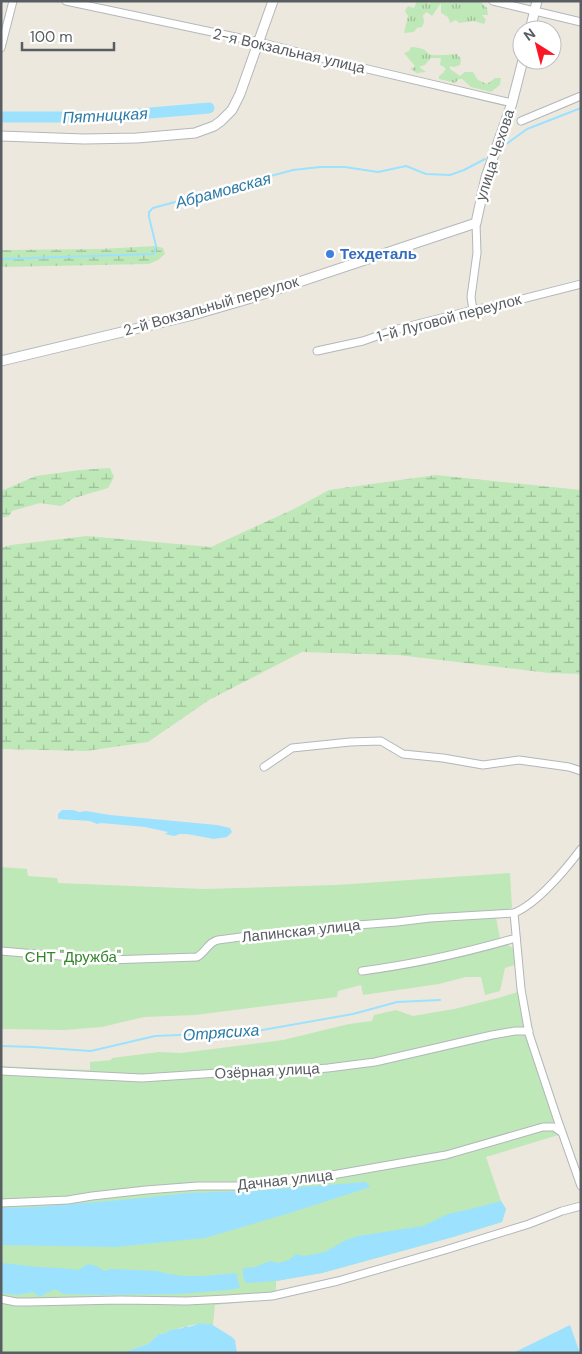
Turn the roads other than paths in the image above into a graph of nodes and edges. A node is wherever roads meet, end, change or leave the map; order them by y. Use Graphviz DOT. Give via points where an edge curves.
graph roads {
  1 [pos="13,1"];
  2 [pos="66,1"];
  3 [pos="273,1"];
  4 [pos="493,1"];
  5 [pos="537,1"];
  6 [pos="535,11"];
  7 [pos="533,20"];
  8 [pos="581,22"];
  9 [pos="259,42"];
  10 [pos="1,48"];
  11 [pos="520,70"];
  12 [pos="581,96"];
  13 [pos="512,103"];
  14 [pos="521,122"];
  15 [pos="1,136"];
  16 [pos="476,223"];
  17 [pos="581,284"];
  18 [pos="473,310"];
  19 [pos="317,351"];
  20 [pos="1,360"];
  21 [pos="264,767"];
  22 [pos="581,771"];
  23 [pos="581,849"];
  24 [pos="514,913"];
  25 [pos="516,938"];
  26 [pos="1,952"];
  27 [pos="362,971"];
  28 [pos="529,1031"];
  29 [pos="1,1071"];
  30 [pos="562,1132"];
  31 [pos="581,1186"];
  32 [pos="1,1203"];
  33 [pos="581,1206"];
  34 [pos="1,1299"];
  1 -- 10 [label="street"];
  2 -- 9 [label="street, 2-я Вокзальная улица"];
  3 -- 9 [label="street"];
  4 -- 6 [label="street"];
  5 -- 6 [label="street"];
  6 -- 7 [label="street"];
  6 -- 8 [label="street"];
  9 -- 13 [label="street, 2-я Вокзальная улица"];
  9 -- 15 [label="street" via="237,102 227,116 207,129 137,138"];
  11 -- 13 [label="street, улица Чехова"];
  12 -- 14 [label="street"];
  13 -- 16 [label="street, улица Чехова" via="486,178"];
  16 -- 18 [label="street, улица Чехова" via="478,253 471,297"];
  16 -- 20 [label="street, 2-й Вокзальный переулок" via="193,315"];
  17 -- 18 [label="street, 1-й Луговой переулок"];
  18 -- 19 [label="street, 1-й Луговой переулок"];
  21 -- 22 [label="street" via="292,748 381,741 403,754 483,765 519,760"];
  23 -- 24 [label="street" via="539,895"];
  24 -- 25 [label="street"];
  24 -- 26 [label="street, Лапинская улица" via="430,918 218,940 208,945 198,957 108,960"];
  25 -- 27 [label="street" via="430,961"];
  25 -- 28 [label="street"];
  28 -- 29 [label="street, Озёрная улица" via="499,1034 375,1062 289,1071 142,1078"];
  28 -- 30 [label="street"];
  30 -- 31 [label="street"];
  30 -- 32 [label="street, Дачная улица" via="554,1127 543,1127 446,1154 315,1178"];
  33 -- 34 [label="street" via="367,1273 272,1296 187,1301 16,1302"];
}
